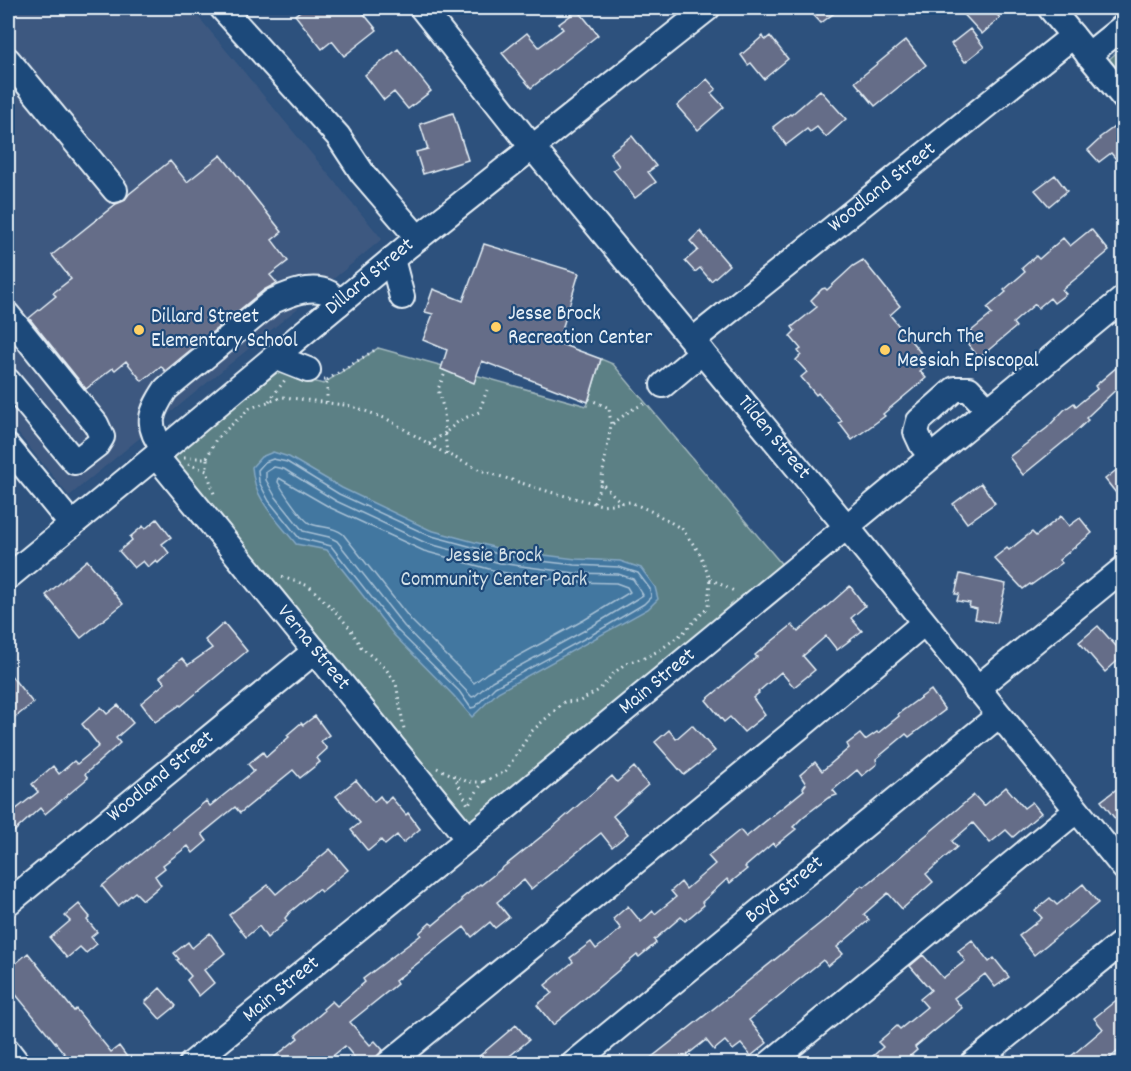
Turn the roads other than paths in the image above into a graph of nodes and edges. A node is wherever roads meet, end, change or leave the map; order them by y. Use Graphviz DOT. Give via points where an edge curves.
graph roads {
  1 [pos="222,8"];
  2 [pos="422,8"];
  3 [pos="708,8"];
  4 [pos="1050,8"];
  5 [pos="1124,26"];
  6 [pos="1073,36"];
  7 [pos="1088,55"];
  8 [pos="8,60"];
  9 [pos="1124,98"];
  10 [pos="532,147"];
  11 [pos="115,190"];
  12 [pos="424,232"];
  13 [pos="392,259"];
  14 [pos="402,297"];
  15 [pos="1124,298"];
  16 [pos="338,304"];
  17 [pos="8,315"];
  18 [pos="698,346"];
  19 [pos="274,357"];
  20 [pos="318,375"];
  21 [pos="8,381"];
  22 [pos="663,385"];
  23 [pos="988,409"];
  24 [pos="8,447"];
  25 [pos="160,453"];
  26 [pos="931,456"];
  27 [pos="72,525"];
  28 [pos="846,526"];
  29 [pos="1124,568"];
  30 [pos="8,577"];
  31 [pos="924,623"];
  32 [pos="315,651"];
  33 [pos="976,688"];
  34 [pos="998,716"];
  35 [pos="1077,812"];
  36 [pos="468,839"];
  37 [pos="1124,868"];
  38 [pos="8,903"];
  39 [pos="1124,941"];
  40 [pos="8,1051"];
  41 [pos="18,1064"];
  42 [pos="191,1064"];
  43 [pos="388,1064"];
  44 [pos="573,1064"];
  45 [pos="769,1064"];
  46 [pos="972,1064"];
  1 -- 12 [label="street" via="338,136 372,160"];
  2 -- 10 [label="street, Tilden Street"];
  3 -- 10 [label="street, Dillard Street"];
  4 -- 6 [label="street"];
  5 -- 7 [label="street"];
  6 -- 7 [label="street"];
  6 -- 18 [label="street, Woodland Street"];
  7 -- 9 [label="street"];
  8 -- 11 [label="street"];
  10 -- 12 [label="street, Dillard Street"];
  10 -- 18 [label="street, Tilden Street"];
  12 -- 13 [label="street, Dillard Street"];
  13 -- 14 [label="street"];
  13 -- 16 [label="street, Dillard Street"];
  15 -- 23 [label="street, Main Street"];
  16 -- 19 [label="street, Dillard Street"];
  16 -- 25 [label="street, Verna Street" via="329,293 311,290 273,301 166,390 151,421"];
  17 -- 21 [label="street" via="96,424 102,437 97,445 75,462"];
  18 -- 22 [label="street, Woodland Street"];
  18 -- 28 [label="street, Tilden Street"];
  19 -- 20 [label="street"];
  19 -- 25 [label="street, Dillard Street"];
  23 -- 26 [label="street, Main Street"];
  23 -- 26 [label="street" via="969,389 955,389 919,421 916,432"];
  24 -- 27 [label="street"];
  25 -- 27 [label="street, Dillard Street"];
  25 -- 32 [label="street, Verna Street"];
  26 -- 28 [label="street, Main Street"];
  27 -- 30 [label="street, Dillard Street"];
  28 -- 31 [label="street, Tilden Street"];
  28 -- 36 [label="street, Main Street"];
  29 -- 33 [label="street"];
  31 -- 33 [label="street, Tilden Street"];
  31 -- 43 [label="street"];
  32 -- 36 [label="street, Verna Street"];
  32 -- 38 [label="street, Woodland Street"];
  33 -- 34 [label="street, Tilden Street"];
  34 -- 35 [label="street, Tilden Street"];
  34 -- 44 [label="street, Boyd Street"];
  35 -- 37 [label="street, Tilden Street"];
  35 -- 45 [label="street"];
  36 -- 42 [label="street, Main Street"];
  39 -- 46 [label="street"];
  40 -- 41 [label="street"];
}
